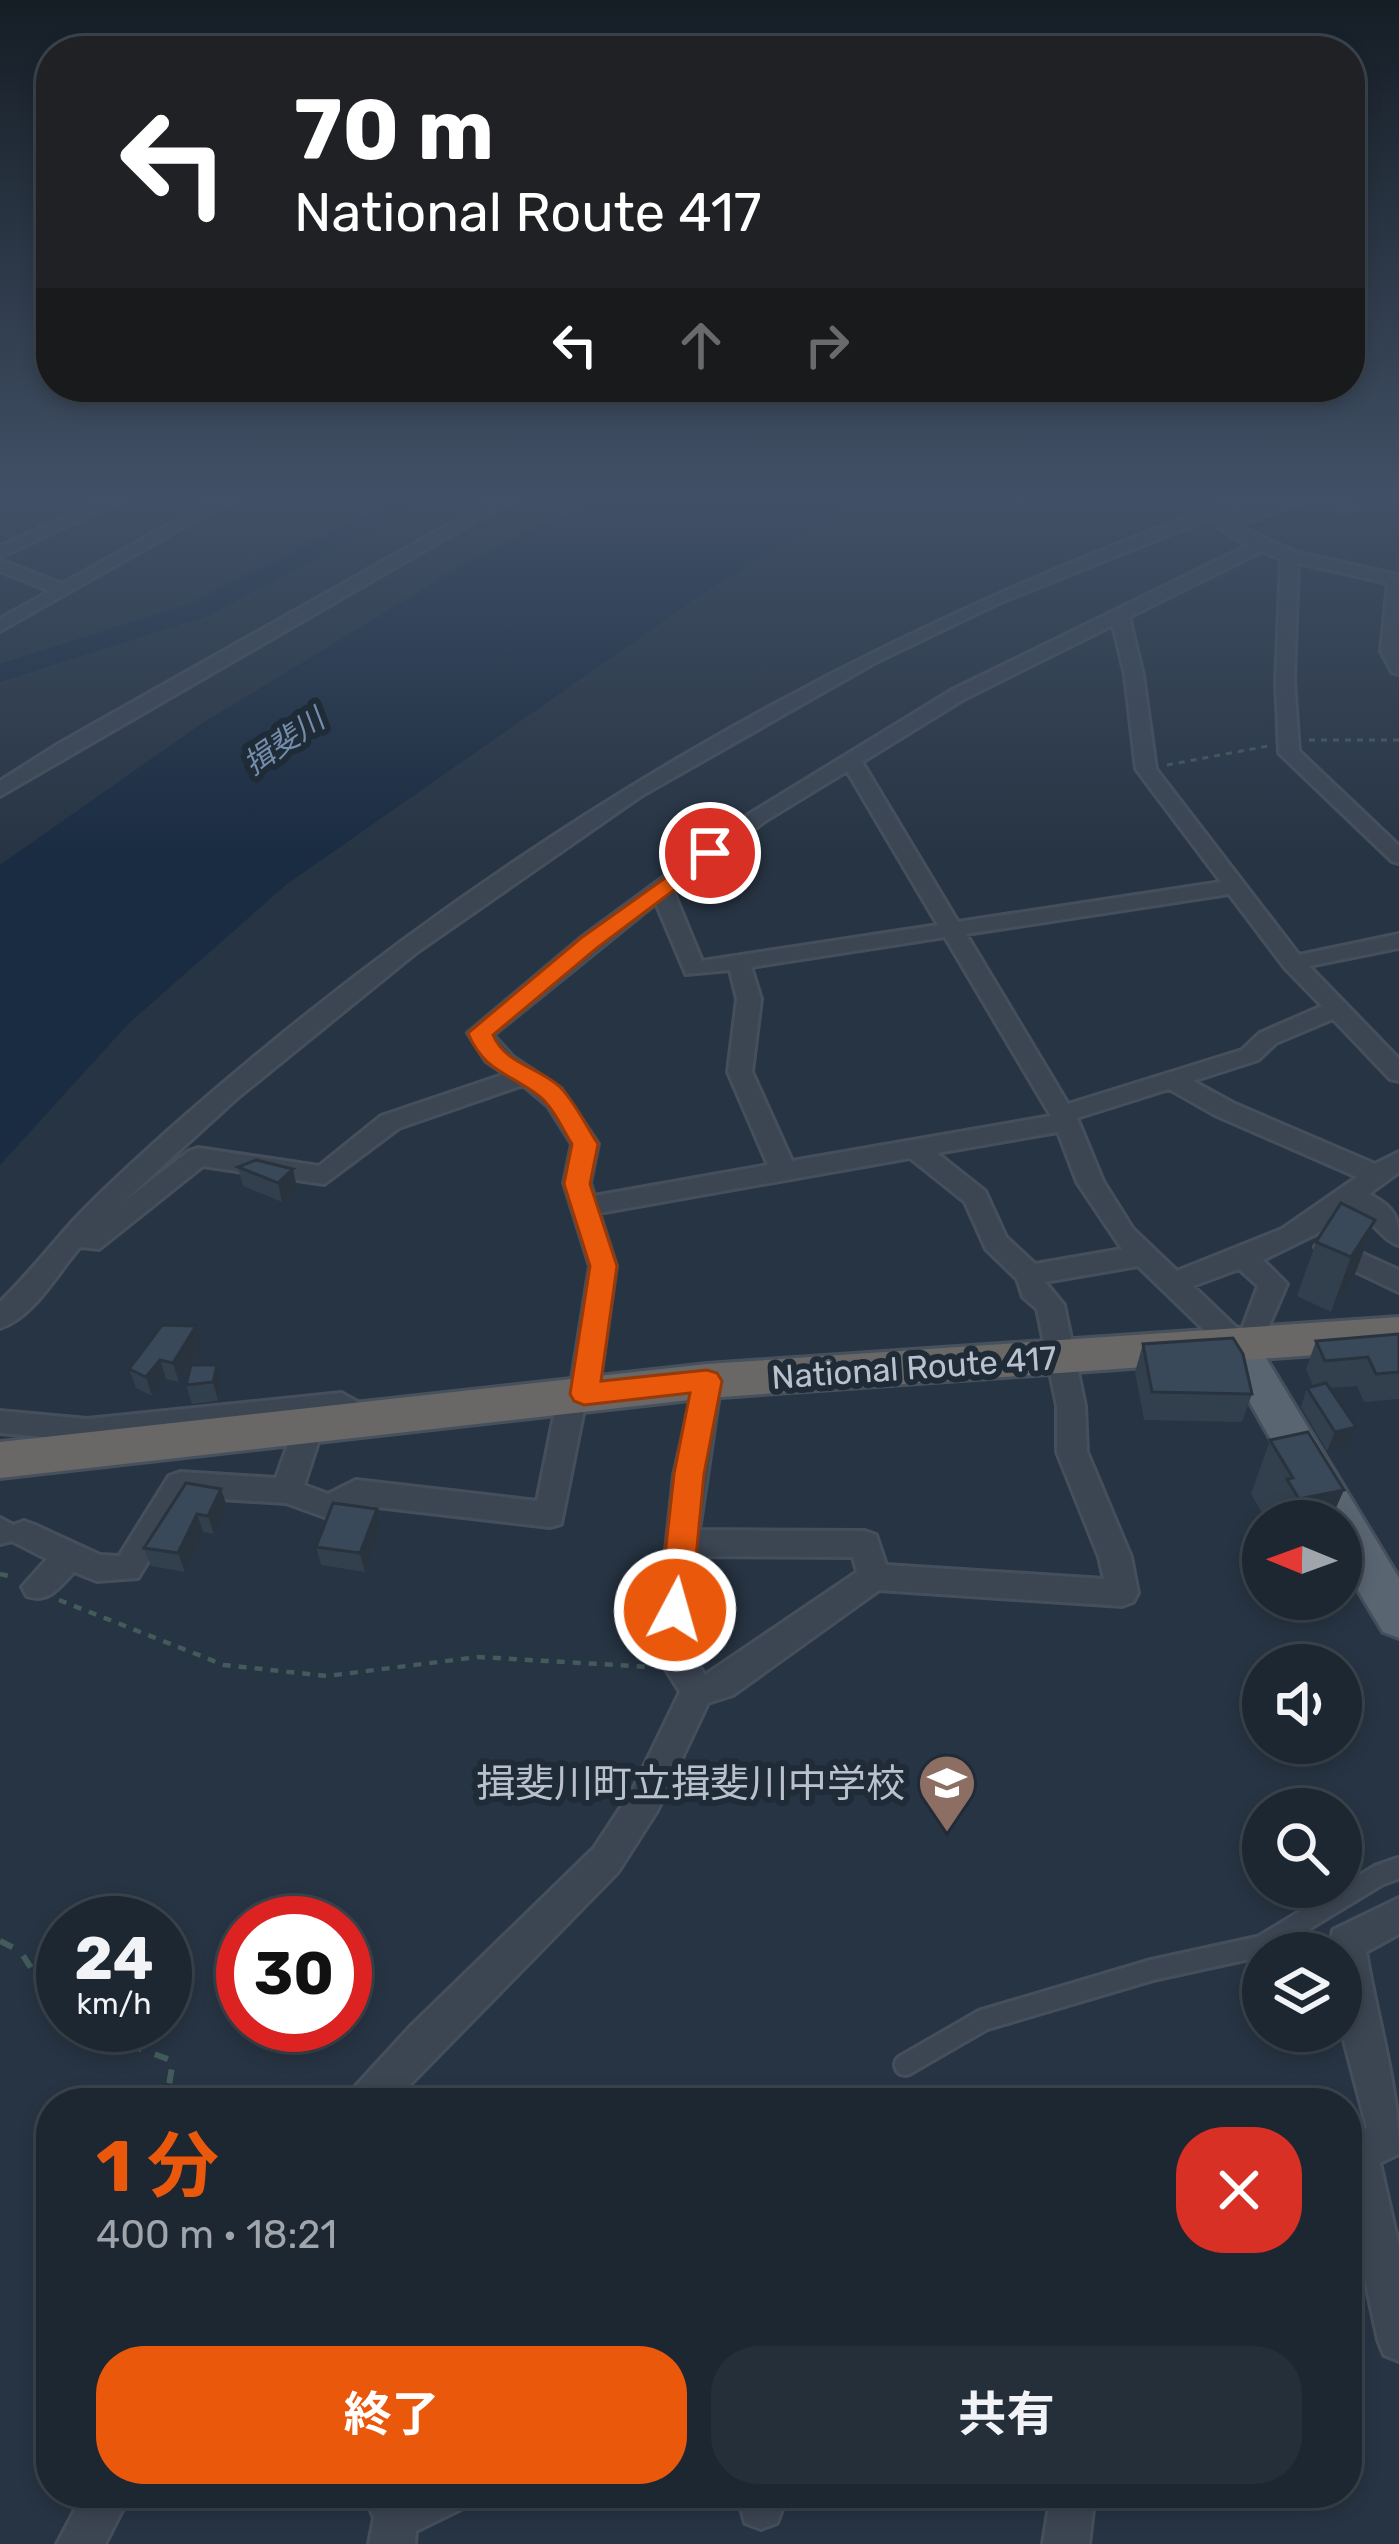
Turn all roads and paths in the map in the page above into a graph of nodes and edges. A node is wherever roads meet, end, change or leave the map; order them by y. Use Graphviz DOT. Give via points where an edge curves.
graph roads {
  1 [pos="299,618"];
  2 [pos="952,618"];
  3 [pos="1114,618"];
  4 [pos="1121,618"];
  5 [pos="1288,618"];
  6 [pos="1393,618"];
  7 [pos="1399,668"];
  8 [pos="1399,740"];
  9 [pos="1288,742"];
  10 [pos="851,761"];
  11 [pos="1146,770"];
  12 [pos="0,790"];
  13 [pos="1399,857"];
  14 [pos="1231,886"];
  15 [pos="661,889"];
  16 [pos="952,930"];
  17 [pos="1399,941"];
  18 [pos="739,963"];
  19 [pos="1293,963"];
  20 [pos="1338,1008"];
  21 [pos="1399,1073"];
  22 [pos="521,1077"];
  23 [pos="1174,1081"];
  24 [pos="1065,1118"];
  25 [pos="917,1150"];
  26 [pos="1387,1167"];
  27 [pos="783,1172"];
  28 [pos="1349,1195"];
  29 [pos="586,1207"];
  30 [pos="1301,1230"];
  31 [pos="1399,1236"];
  32 [pos="1145,1255"];
  33 [pos="1242,1258"];
  34 [pos="1030,1274"];
  35 [pos="1175,1282"];
  36 [pos="1399,1282"];
  37 [pos="25,1293"];
  38 [pos="0,1318"];
  39 [pos="1399,1334"];
  40 [pos="1248,1345"];
  41 [pos="1062,1358"];
  42 [pos="707,1381"];
  43 [pos="578,1395"];
  44 [pos="362,1418"];
  45 [pos="0,1421"];
  46 [pos="309,1424"];
  47 [pos="0,1460"];
  48 [pos="287,1491"];
  49 [pos="1329,1500"];
  50 [pos="8,1532"];
  51 [pos="682,1543"];
  52 [pos="70,1556"];
  53 [pos="1362,1558"];
  54 [pos="874,1577"];
  55 [pos="38,1587"];
  56 [pos="1399,1618"];
  57 [pos="688,1677"];
  58 [pos="1399,1868"];
  59 [pos="1399,1915"];
  60 [pos="0,1941"];
  61 [pos="36,1976"];
  62 [pos="149,2052"];
  63 [pos="905,2065"];
  64 [pos="168,2088"];
  65 [pos="382,2088"];
  66 [pos="1362,2151"];
  67 [pos="1362,2195"];
  68 [pos="1399,2340"];
  69 [pos="100,2508"];
  70 [pos="1071,2508"];
  71 [pos="80,2544"];
  72 [pos="1066,2544"];
  1 -- 12 [label="street"];
  2 -- 37 [label="street" via="777,705 633,790 398,954 234,1083 117,1192"];
  3 -- 10 [label="street" via="959,694"];
  4 -- 11 [label="street"];
  5 -- 9 [label="street"];
  6 -- 7 [label="street" via="1390,651"];
  8 -- 9 [label="path"];
  9 -- 11 [label="path"];
  9 -- 13 [label="street" via="1306,772"];
  10 -- 15 [label="street"];
  10 -- 16 [label="street"];
  11 -- 14 [label="street"];
  14 -- 16 [label="street"];
  14 -- 19 [label="street"];
  15 -- 18 [label="street" via="694,969"];
  15 -- 22 [label="street" via="480,1033"];
  16 -- 18 [label="street"];
  16 -- 24 [label="street"];
  17 -- 19 [label="street"];
  18 -- 27 [label="street" via="749,999 740,1072"];
  19 -- 20 [label="street"];
  20 -- 21 [label="street"];
  20 -- 23 [label="street" via="1268,1037 1250,1055"];
  22 -- 29 [label="street" via="550,1091 585,1144 577,1184"];
  22 -- 37 [label="street" via="390,1122 324,1175 198,1157"];
  23 -- 24 [label="street"];
  23 -- 26 [label="street" via="1224,1109"];
  24 -- 25 [label="street"];
  24 -- 32 [label="street" via="1090,1182"];
  25 -- 27 [label="street"];
  25 -- 34 [label="street" via="976,1197 995,1242"];
  26 -- 28 [label="street"];
  27 -- 29 [label="street"];
  28 -- 30 [label="street"];
  28 -- 31 [label="street" via="1381,1212"];
  29 -- 43 [label="street" via="604,1266"];
  30 -- 33 [label="street"];
  30 -- 36 [label="street"];
  32 -- 34 [label="street"];
  32 -- 35 [label="street"];
  33 -- 35 [label="street"];
  33 -- 40 [label="street" via="1273,1283"];
  34 -- 41 [label="street" via="1033,1290 1050,1305"];
  35 -- 40 [label="street"];
  37 -- 38 [label="street"];
  39 -- 40 [label="highway, National Route 417"];
  40 -- 41 [label="highway, National Route 417"];
  40 -- 49 [label="main road"];
  41 -- 42 [label="highway, National Route 417"];
  41 -- 54 [label="street" via="1072,1452 1122,1593"];
  42 -- 43 [label="highway, National Route 417"];
  42 -- 51 [label="street"];
  43 -- 44 [label="highway, National Route 417"];
  43 -- 48 [label="street" via="550,1515 356,1492 330,1507"];
  44 -- 45 [label="street" via="329,1404 87,1430"];
  44 -- 46 [label="highway, National Route 417"];
  46 -- 47 [label="highway, National Route 417"];
  46 -- 48 [label="street"];
  48 -- 52 [label="street" via="180,1484 128,1569"];
  50 -- 52 [label="street"];
  51 -- 54 [label="street" via="866,1544"];
  51 -- 57 [label="street" via="671,1652"];
  52 -- 55 [label="street"];
  53 -- 56 [label="main road"];
  54 -- 57 [label="street" via="721,1685"];
  55 -- 57 [label="path" via="224,1665 327,1676 478,1657 658,1667"];
  57 -- 65 [label="street" via="670,1756 610,1856"];
  58 -- 63 [label="lane" via="1262,1946 983,2020"];
  59 -- 66 [label="street" via="1346,1943 1389,2138"];
  60 -- 61 [label="path" via="20,1952"];
  62 -- 64 [label="path" via="173,2061"];
  67 -- 68 [label="street"];
  69 -- 71 [label="street"];
  70 -- 72 [label="street"];
}
